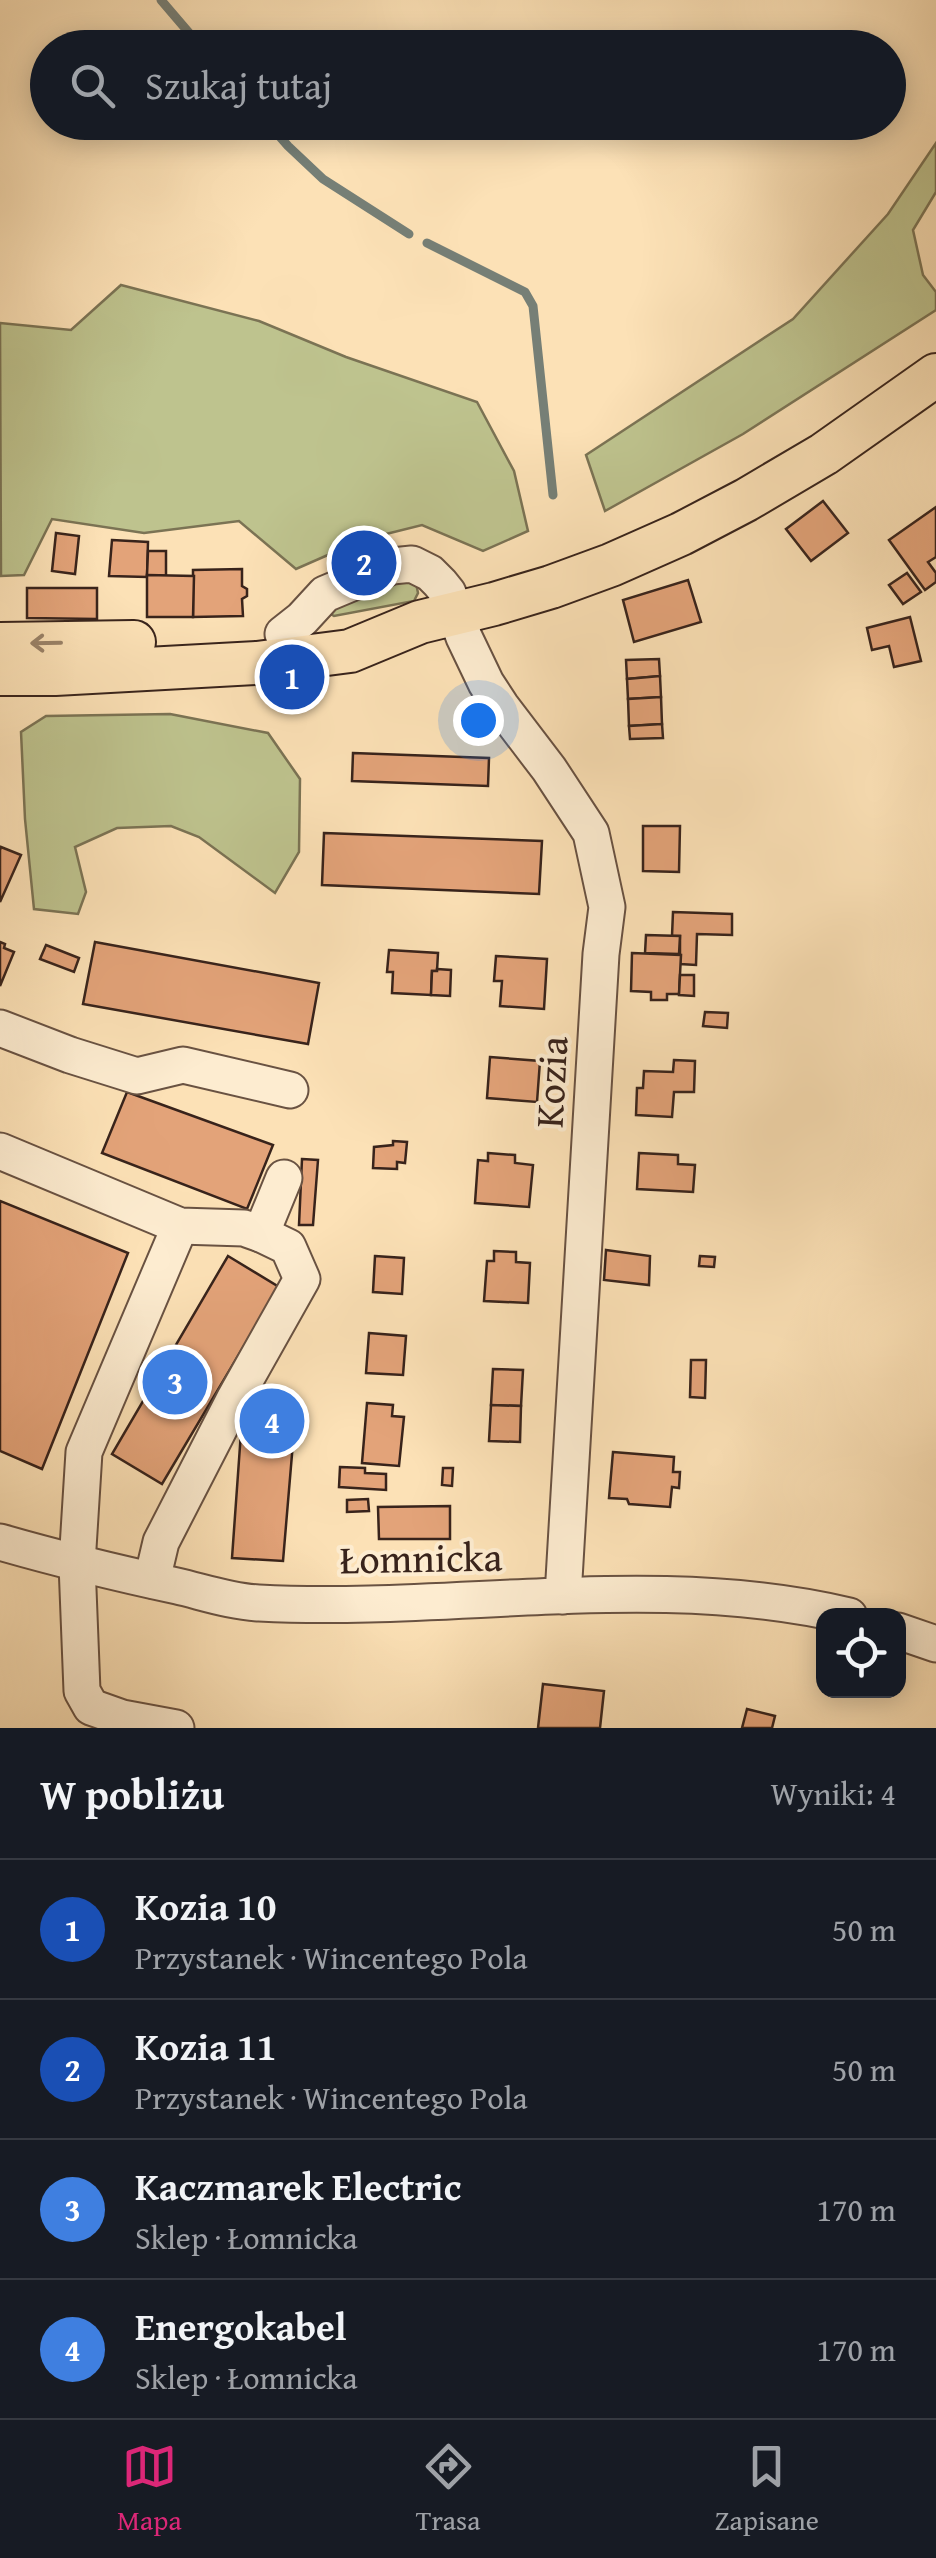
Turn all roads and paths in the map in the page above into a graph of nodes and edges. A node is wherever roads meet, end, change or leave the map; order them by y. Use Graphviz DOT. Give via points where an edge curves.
graph roads {
  1 [pos="936,375"];
  2 [pos="437,618"];
  3 [pos="0,644"];
  4 [pos="265,644"];
  5 [pos="0,674"];
  6 [pos="0,1028"];
  7 [pos="290,1090"];
  8 [pos="0,1151"];
  9 [pos="284,1178"];
  10 [pos="180,1226"];
  11 [pos="261,1234"];
  12 [pos="0,1542"];
  13 [pos="77,1564"];
  14 [pos="152,1580"];
  15 [pos="563,1596"];
  16 [pos="816,1609"];
  17 [pos="906,1634"];
  18 [pos="936,1644"];
  19 [pos="176,1728"];
  1 -- 2 [label="main road" via="824,454 681,534 552,587"];
  2 -- 4 [label="main road" via="355,623"];
  2 -- 4 [label="street, Kozia" via="448,593 412,564 392,566 325,594"];
  2 -- 15 [label="street, Kozia" via="591,834 607,907"];
  4 -- 3 [label="main road, one-way"];
  4 -- 5 [label="main road" via="55,674"];
  6 -- 7 [label="street" via="137,1076 183,1065"];
  8 -- 10 [label="street"];
  9 -- 11 [label="street"];
  10 -- 11 [label="street"];
  10 -- 13 [label="street" via="84,1452"];
  11 -- 14 [label="street" via="288,1247 302,1279 161,1542"];
  12 -- 13 [label="street, Łomnicka"];
  13 -- 14 [label="street, Łomnicka"];
  13 -- 19 [label="street" via="82,1691 91,1707"];
  14 -- 15 [label="street, Łomnicka" via="255,1603"];
  15 -- 16 [label="street, Łomnicka" via="714,1596"];
  17 -- 18 [label="street"];
}
